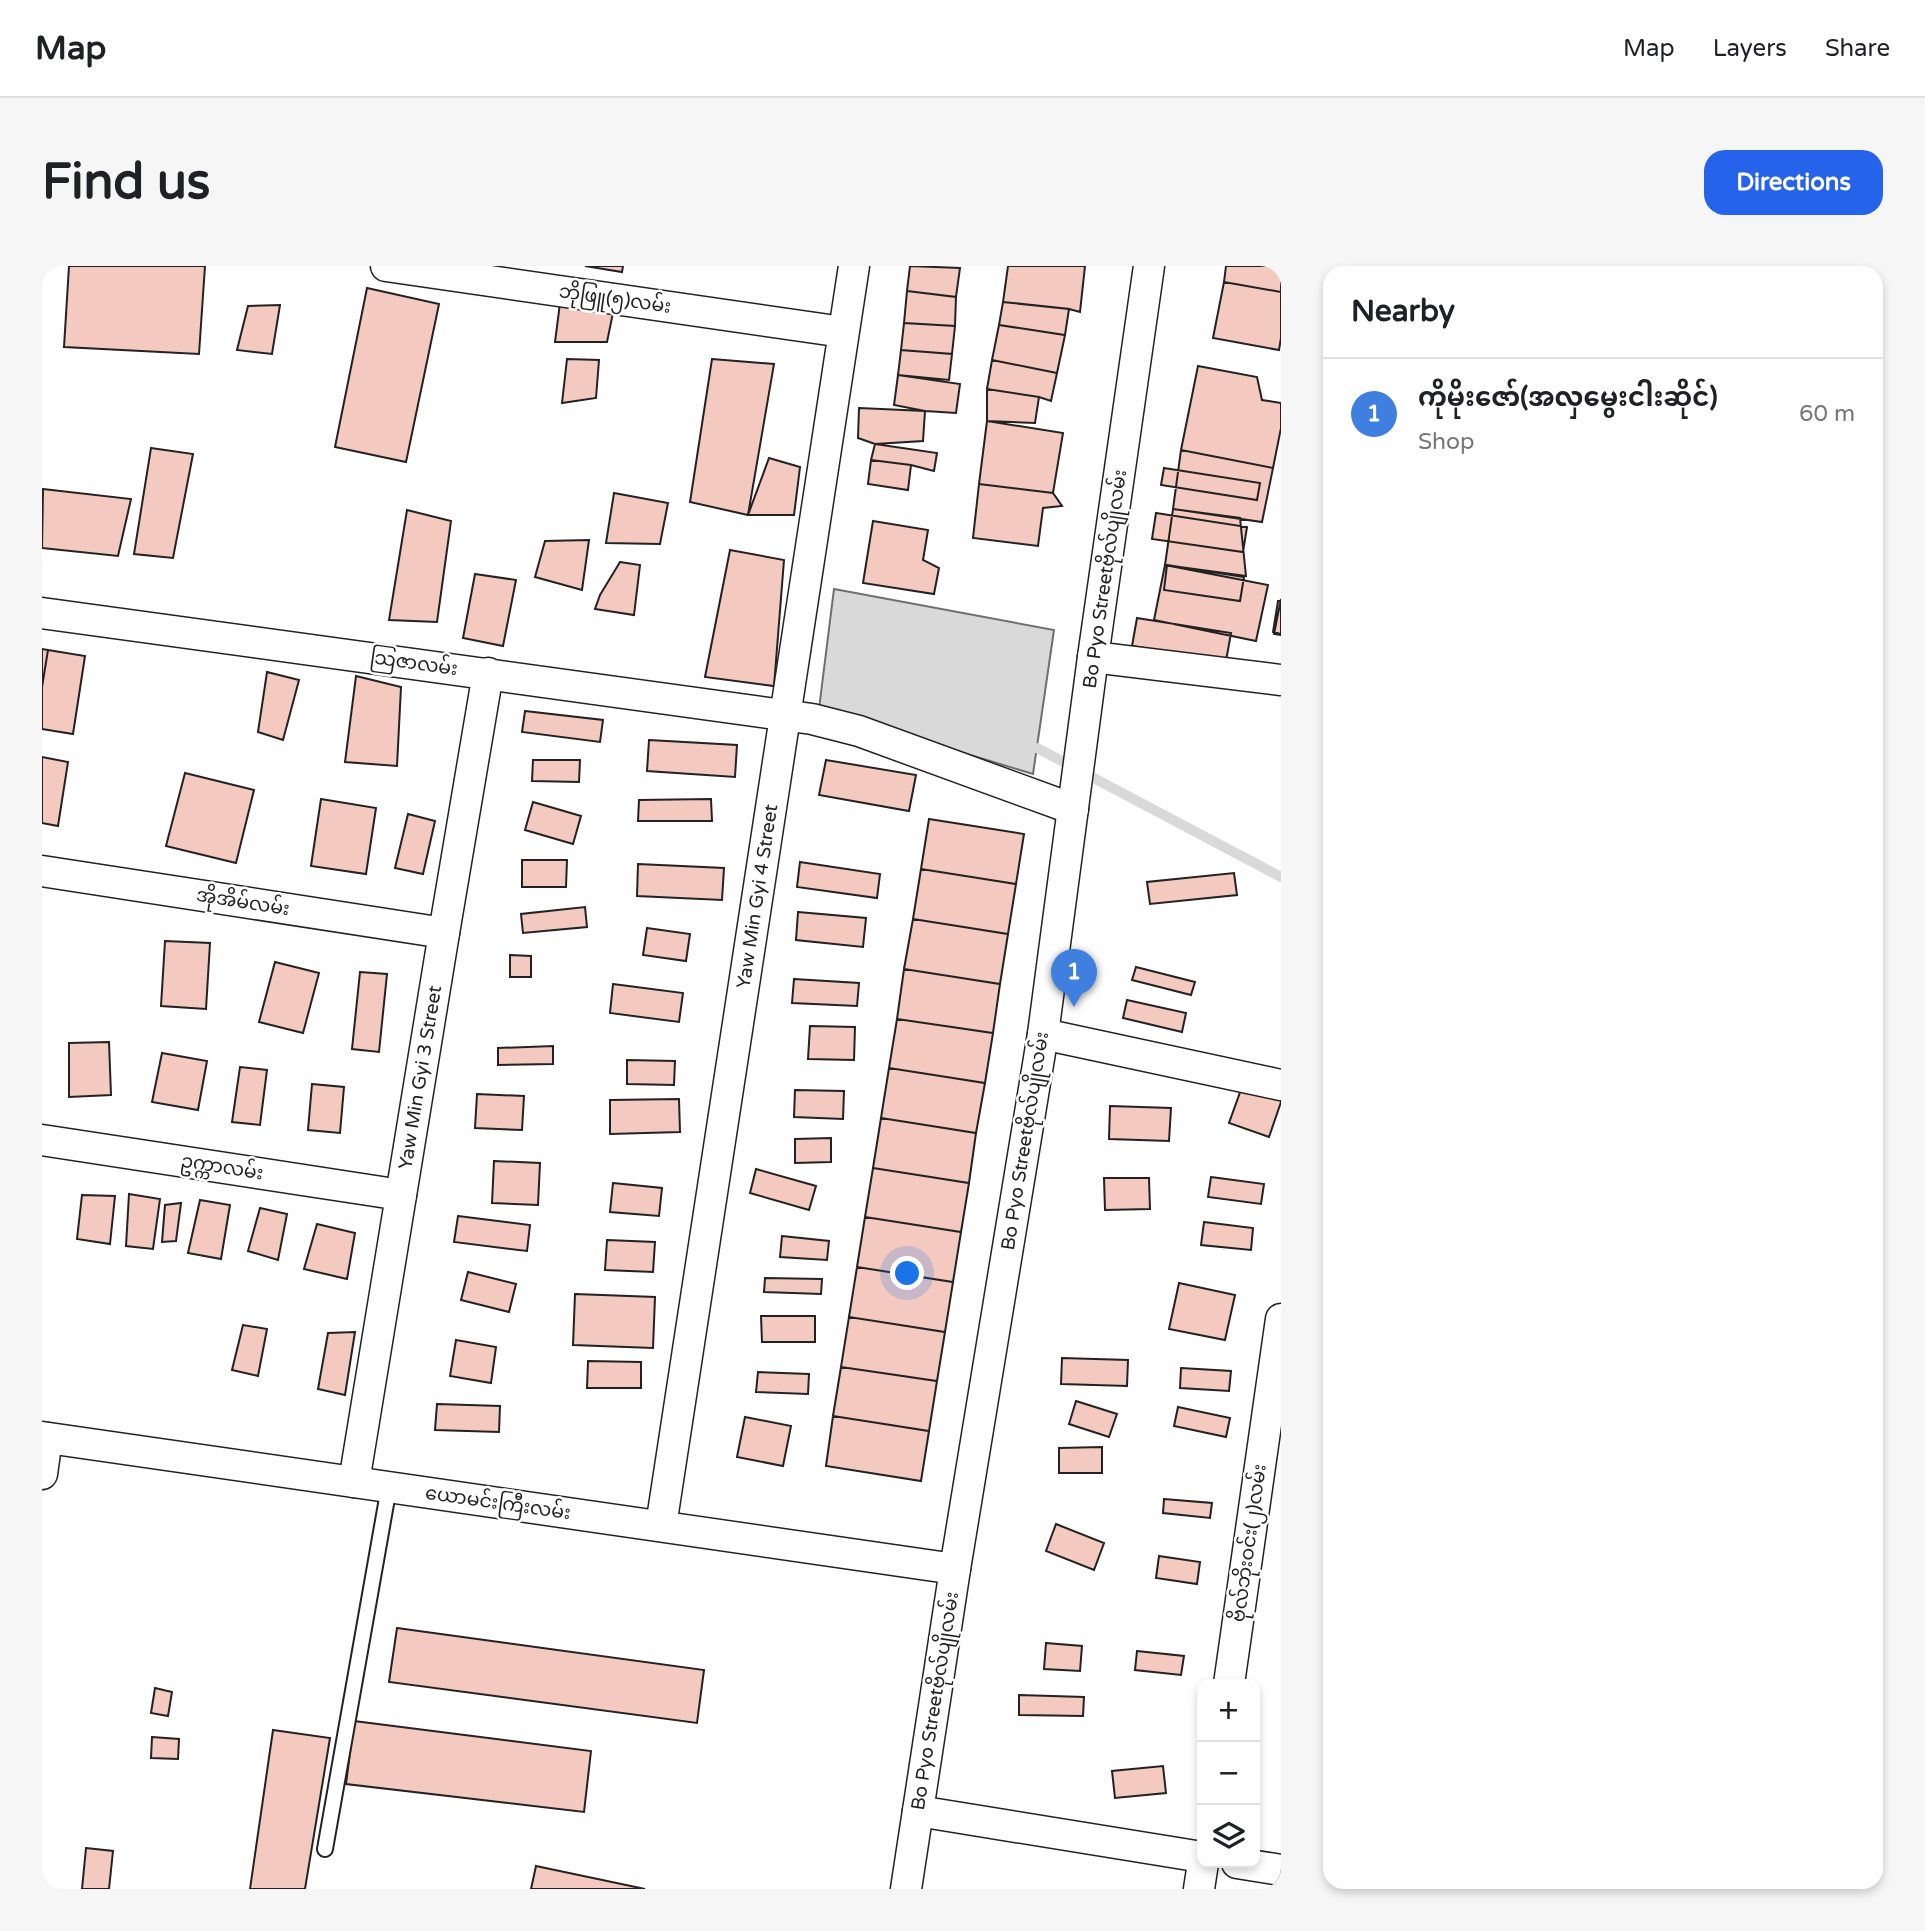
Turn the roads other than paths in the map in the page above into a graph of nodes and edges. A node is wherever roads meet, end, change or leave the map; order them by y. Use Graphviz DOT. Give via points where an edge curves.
graph roads {
  1 [pos="386,266"];
  2 [pos="854,266"];
  3 [pos="1149,266"];
  4 [pos="843,332"];
  5 [pos="42,613"];
  6 [pos="1093,657"];
  7 [pos="488,673"];
  8 [pos="1281,680"];
  9 [pos="786,714"];
  10 [pos="1073,809"];
  11 [pos="42,871"];
  12 [pos="444,933"];
  13 [pos="1043,1034"];
  14 [pos="1281,1084"];
  15 [pos="42,1140"];
  16 [pos="401,1195"];
  17 [pos="1281,1319"];
  18 [pos="45,1437"];
  19 [pos="42,1474"];
  20 [pos="354,1482"];
  21 [pos="389,1487"];
  22 [pos="661,1526"];
  23 [pos="955,1569"];
  24 [pos="1230,1679"];
  25 [pos="918,1811"];
  26 [pos="325,1849"];
  27 [pos="1197,1856"];
  28 [pos="1260,1867"];
  29 [pos="1202,1868"];
  30 [pos="1281,1870"];
  31 [pos="906,1889"];
  32 [pos="1199,1889"];
  1 -- 4 [label="street, ဘိုဖြူ(၅)လမ်း"];
  2 -- 4 [label="street, Yaw Min Gyi 4 Street"];
  3 -- 6 [label="street, Bo Pyo Streetဗိုလ်ပျိုလမ်း"];
  4 -- 9 [label="street, Yaw Min Gyi 4 Street"];
  5 -- 7 [label="street, သြဇာလမ်း"];
  6 -- 8 [label="street"];
  6 -- 10 [label="street, Bo Pyo Streetဗိုလ်ပျိုလမ်း"];
  7 -- 9 [label="street, သြဇာလမ်း"];
  7 -- 12 [label="street, Yaw Min Gyi 3 Street"];
  9 -- 10 [label="street, သြဇာလမ်း" via="847,727"];
  9 -- 22 [label="street, Yaw Min Gyi 4 Street"];
  10 -- 13 [label="street, Bo Pyo Streetဗိုလ်ပျိုလမ်း"];
  11 -- 12 [label="street, အိုအိမ်လမ်း"];
  12 -- 16 [label="street, Yaw Min Gyi 3 Street"];
  13 -- 14 [label="street"];
  13 -- 23 [label="street, Bo Pyo Streetဗိုလ်ပျိုလမ်း"];
  15 -- 16 [label="street, ဥက္ကာလမ်း"];
  16 -- 20 [label="street, Yaw Min Gyi 3 Street"];
  17 -- 24 [label="street, ဗိုလ်ဘိုးဝင်း(၂)လမ်း"];
  18 -- 19 [label="street"];
  18 -- 20 [label="street, ယောမင်းကြီးလမ်း"];
  20 -- 21 [label="street, ယောမင်းကြီးလမ်း"];
  21 -- 22 [label="street, ယောမင်းကြီးလမ်း"];
  21 -- 26 [label="lane"];
  22 -- 23 [label="street, ယောမင်းကြီးလမ်း"];
  23 -- 25 [label="street, Bo Pyo Streetဗိုလ်ပျိုလမ်း"];
  25 -- 27 [label="street"];
  25 -- 31 [label="street, Bo Pyo Streetဗိုလ်ပျိုလမ်း"];
  28 -- 30 [label="street"];
  29 -- 32 [label="street"];
}
